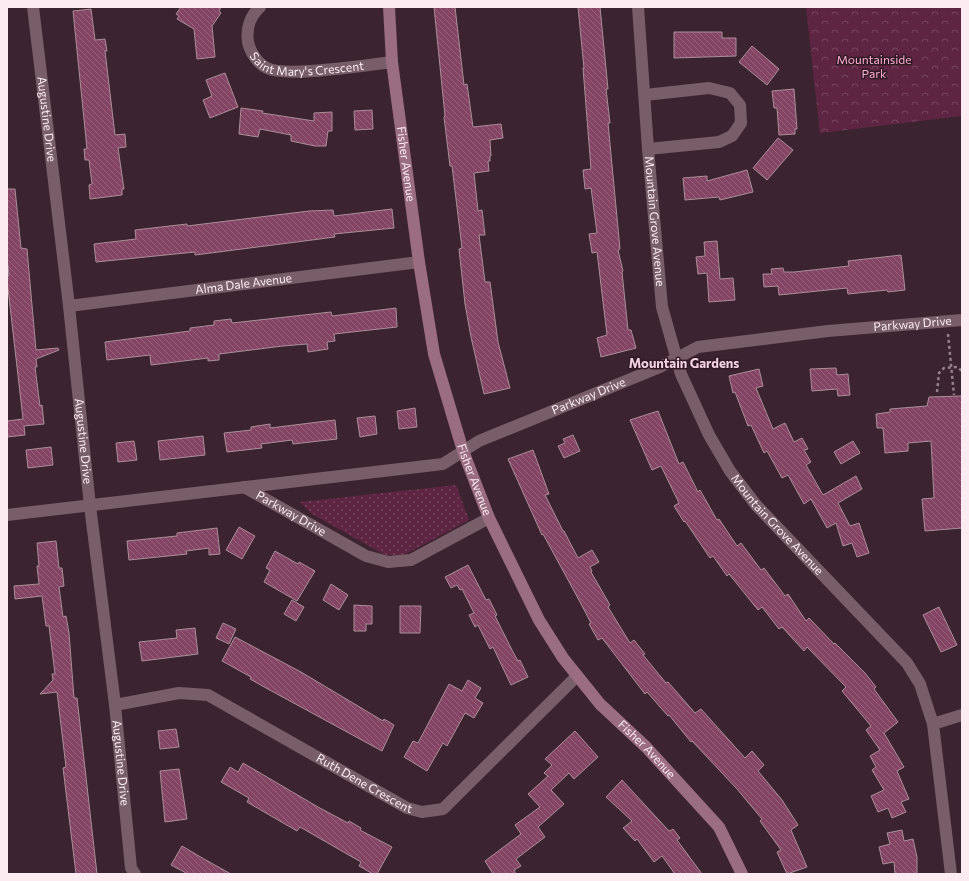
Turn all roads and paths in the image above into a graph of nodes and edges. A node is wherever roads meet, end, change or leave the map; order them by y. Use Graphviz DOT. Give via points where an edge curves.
graph roads {
  1 [pos="32,7"];
  2 [pos="260,7"];
  3 [pos="389,7"];
  4 [pos="638,7"];
  5 [pos="392,62"];
  6 [pos="645,95"];
  7 [pos="648,149"];
  8 [pos="419,262"];
  9 [pos="69,306"];
  10 [pos="962,320"];
  11 [pos="947,321"];
  12 [pos="676,358"];
  13 [pos="951,367"];
  14 [pos="962,371"];
  15 [pos="937,392"];
  16 [pos="954,396"];
  17 [pos="463,451"];
  18 [pos="244,488"];
  19 [pos="90,506"];
  20 [pos="7,515"];
  21 [pos="489,518"];
  22 [pos="577,676"];
  23 [pos="115,706"];
  24 [pos="962,715"];
  25 [pos="933,724"];
  26 [pos="135,874"];
  27 [pos="742,874"];
  28 [pos="951,874"];
  1 -- 9 [label="street, Augustine Drive"];
  2 -- 5 [label="street, Saint Mary's Crescent" via="254,13 246,32 250,52 267,68 293,72"];
  3 -- 5 [label="street, Fisher Avenue"];
  4 -- 6 [label="street, Mountain Grove Avenue"];
  5 -- 8 [label="street, Fisher Avenue"];
  6 -- 7 [label="street, Mountain Grove Avenue"];
  6 -- 7 [label="street, Mountain Grove Avenue" via="709,88 723,91 730,93 740,105 741,117 741,123 732,136 719,142"];
  7 -- 12 [label="street, Mountain Grove Avenue" via="662,307"];
  8 -- 9 [label="street, Alma Dale Avenue"];
  8 -- 17 [label="street, Fisher Avenue" via="434,354"];
  9 -- 19 [label="street, Augustine Drive"];
  10 -- 11 [label="street, Parkway Drive"];
  11 -- 12 [label="street, Parkway Drive" via="828,331 698,347"];
  11 -- 13 [label="path"];
  12 -- 17 [label="street, Parkway Drive" via="660,367 479,441"];
  12 -- 25 [label="street, Mountain Grove Avenue" via="709,435 730,471 756,505 907,663 920,684"];
  13 -- 14 [label="path" via="957,366"];
  13 -- 15 [label="path" via="944,368 939,373"];
  13 -- 16 [label="path"];
  17 -- 18 [label="street, Parkway Drive" via="443,464"];
  17 -- 21 [label="street, Fisher Avenue"];
  18 -- 19 [label="street, Parkway Drive"];
  18 -- 21 [label="street, Parkway Drive" via="366,556 388,562 411,560"];
  19 -- 20 [label="street, Parkway Drive"];
  19 -- 23 [label="street, Augustine Drive"];
  21 -- 22 [label="street, Fisher Avenue" via="539,620"];
  22 -- 23 [label="street, Ruth Dene Crescent" via="443,809 422,812 407,808 208,695 179,693"];
  22 -- 27 [label="street, Fisher Avenue" via="600,704 646,747 719,828"];
  23 -- 26 [label="street, Augustine Drive" via="131,868"];
  24 -- 25 [label="street"];
  25 -- 28 [label="street, Mountain Grove Avenue"];
}
